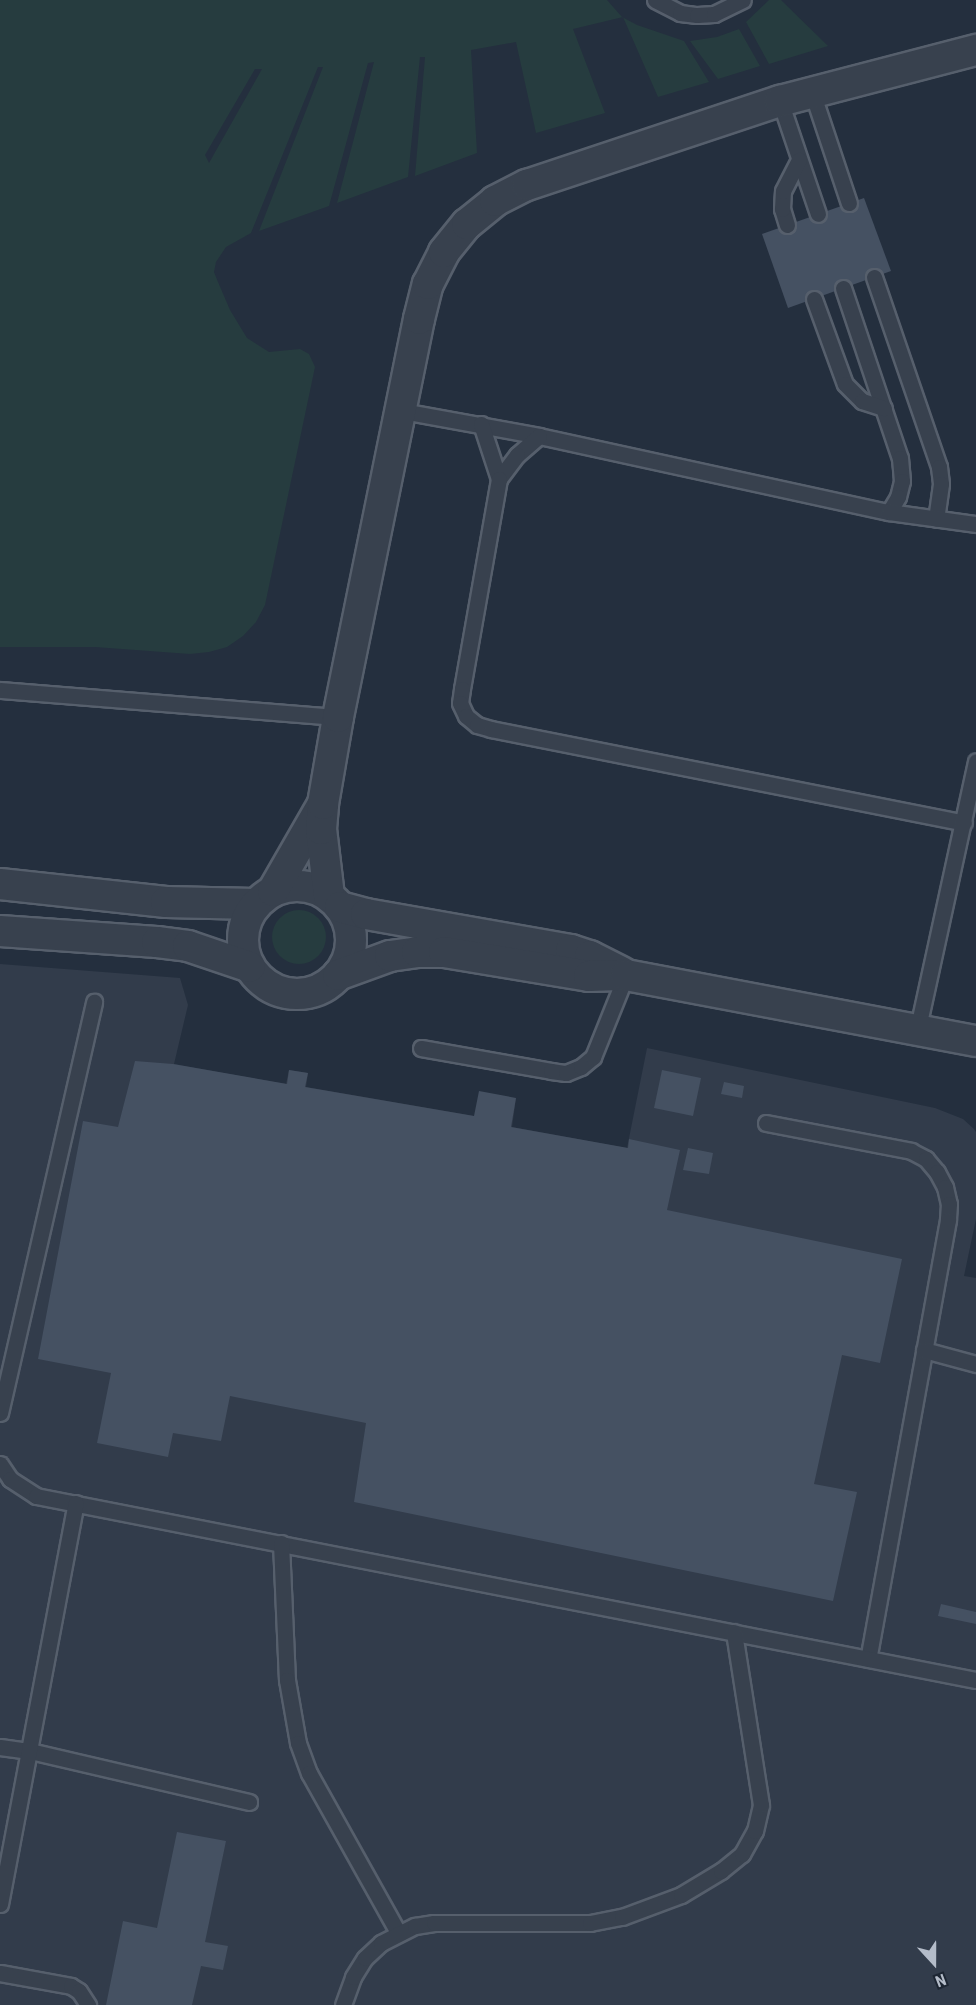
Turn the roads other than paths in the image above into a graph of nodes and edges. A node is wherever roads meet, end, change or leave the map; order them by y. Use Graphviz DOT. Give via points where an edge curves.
graph roads {
  1 [pos="656,0"];
  2 [pos="743,0"];
  3 [pos="976,50"];
  4 [pos="812,93"];
  5 [pos="780,101"];
  6 [pos="799,160"];
  7 [pos="849,203"];
  8 [pos="818,214"];
  9 [pos="787,225"];
  10 [pos="874,277"];
  11 [pos="843,288"];
  12 [pos="814,299"];
  13 [pos="884,408"];
  14 [pos="402,411"];
  15 [pos="481,424"];
  16 [pos="539,435"];
  17 [pos="499,479"];
  18 [pos="889,512"];
  19 [pos="936,519"];
  20 [pos="976,524"];
  21 [pos="0,690"];
  22 [pos="338,717"];
  23 [pos="976,761"];
  24 [pos="323,804"];
  25 [pos="964,823"];
  26 [pos="0,884"];
  27 [pos="264,898"];
  28 [pos="335,901"];
  29 [pos="0,931"];
  30 [pos="250,967"];
  31 [pos="338,975"];
  32 [pos="626,975"];
  33 [pos="94,1002"];
  34 [pos="917,1032"];
  35 [pos="976,1041"];
  36 [pos="421,1048"];
  37 [pos="766,1123"];
  38 [pos="924,1350"];
  39 [pos="976,1364"];
  40 [pos="0,1413"];
  41 [pos="0,1464"];
  42 [pos="76,1503"];
  43 [pos="281,1543"];
  44 [pos="734,1632"];
  45 [pos="868,1659"];
  46 [pos="976,1680"];
  47 [pos="0,1747"];
  48 [pos="30,1751"];
  49 [pos="249,1802"];
  50 [pos="0,1904"];
  51 [pos="398,1932"];
  52 [pos="0,1973"];
  53 [pos="88,2005"];
  54 [pos="343,2005"];
  1 -- 2 [label="lane" via="680,13 697,15 714,14"];
  3 -- 4 [label="street"];
  4 -- 5 [label="street"];
  4 -- 7 [label="lane"];
  5 -- 6 [label="lane"];
  5 -- 14 [label="street" via="527,185 495,201 467,224 444,252 428,284"];
  6 -- 8 [label="lane"];
  6 -- 9 [label="lane" via="783,191 782,209"];
  10 -- 19 [label="lane" via="939,467 941,492"];
  11 -- 13 [label="lane"];
  12 -- 13 [label="lane" via="845,384 862,401"];
  13 -- 18 [label="lane" via="903,469 898,497"];
  14 -- 15 [label="lane"];
  14 -- 22 [label="street"];
  15 -- 16 [label="lane"];
  15 -- 17 [label="lane"];
  16 -- 17 [label="lane"];
  16 -- 18 [label="lane"];
  17 -- 25 [label="lane" via="460,703 466,717 477,725"];
  18 -- 19 [label="lane"];
  19 -- 20 [label="lane"];
  21 -- 22 [label="lane"];
  22 -- 24 [label="street"];
  23 -- 25 [label="lane"];
  24 -- 27 [label="street"];
  24 -- 28 [label="street" via="322,855"];
  25 -- 34 [label="lane"];
  26 -- 27 [label="street" via="166,902"];
  27 -- 28 [label="street" via="302,886 316,889"];
  27 -- 30 [label="street" via="243,928 244,955"];
  28 -- 31 [label="street" via="351,933 346,963"];
  28 -- 32 [label="street" via="383,918 571,950"];
  29 -- 30 [label="street" via="168,943"];
  30 -- 31 [label="street" via="259,979 284,993 314,991"];
  31 -- 32 [label="street" via="390,956 417,952 444,952 589,976"];
  32 -- 34 [label="street"];
  32 -- 36 [label="lane" via="593,1057 566,1073"];
  33 -- 40 [label="lane"];
  34 -- 35 [label="street"];
  37 -- 38 [label="lane" via="895,1146 926,1159 937,1172 945,1187 948,1220"];
  38 -- 39 [label="lane"];
  38 -- 45 [label="lane"];
  41 -- 42 [label="lane" via="22,1490"];
  42 -- 43 [label="lane"];
  42 -- 48 [label="lane"];
  43 -- 44 [label="lane"];
  43 -- 51 [label="lane" via="287,1680 298,1743 314,1782"];
  44 -- 45 [label="lane"];
  44 -- 51 [label="lane" via="760,1805 756,1831 742,1854 681,1895 622,1917 569,1923 434,1923"];
  45 -- 46 [label="lane"];
  47 -- 48 [label="lane"];
  48 -- 49 [label="lane"];
  48 -- 50 [label="lane"];
  51 -- 54 [label="lane" via="365,1958"];
  52 -- 53 [label="lane" via="71,1986 79,1990"];
}
